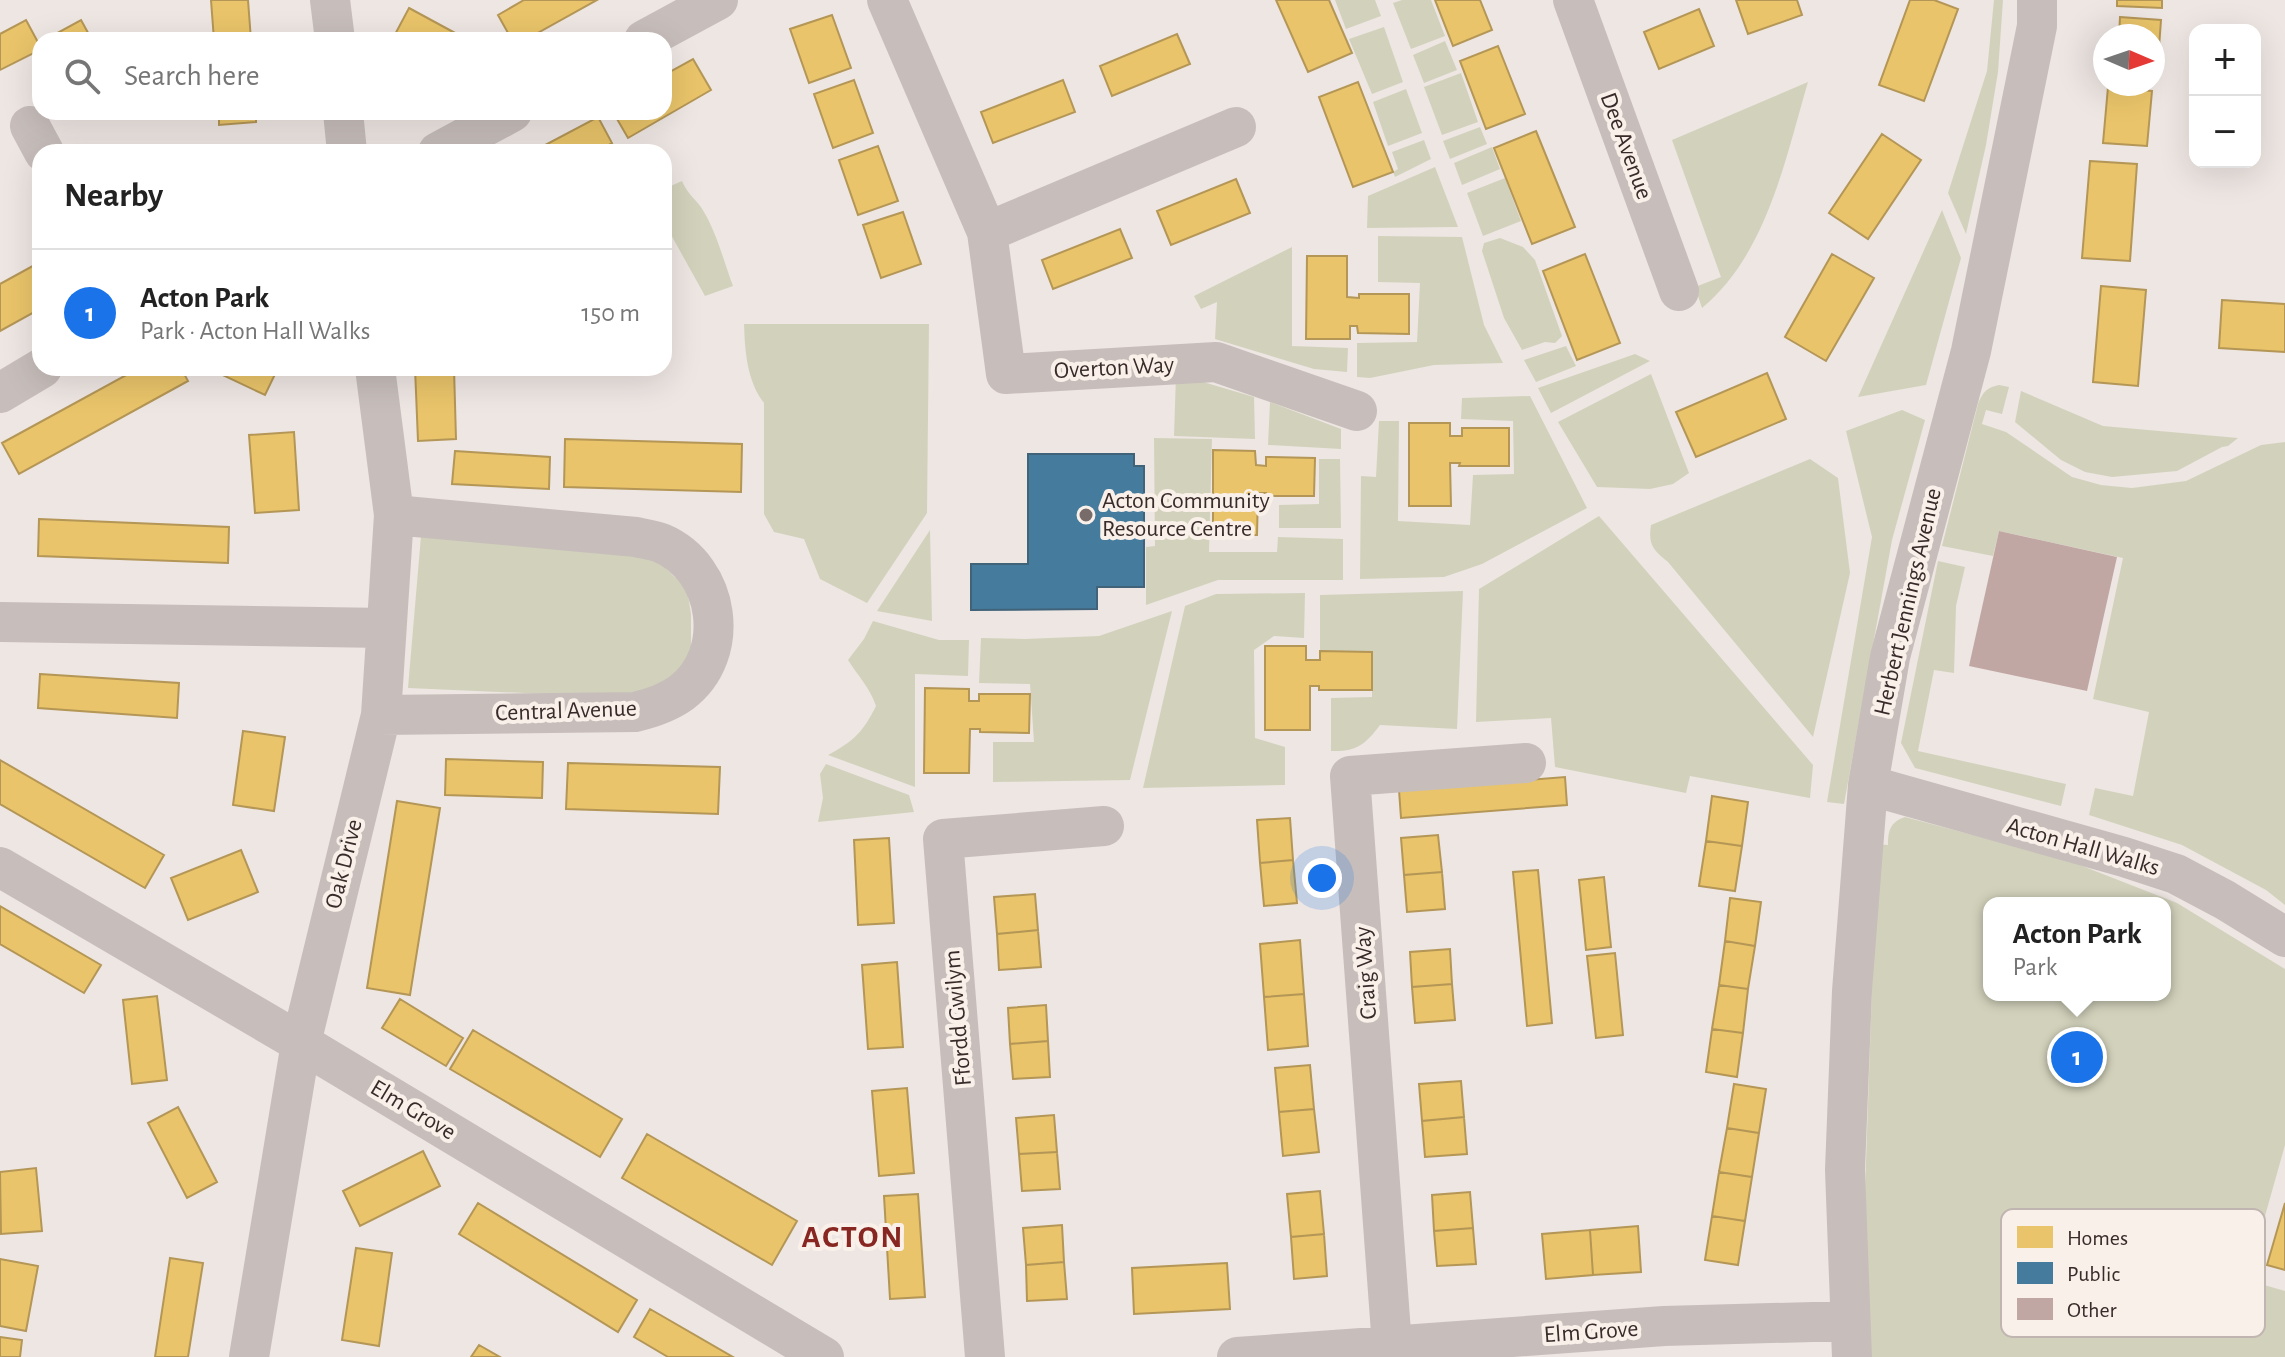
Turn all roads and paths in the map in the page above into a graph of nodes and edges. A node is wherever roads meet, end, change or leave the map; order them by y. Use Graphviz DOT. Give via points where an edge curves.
graph roads {
  1 [pos="330,0"];
  2 [pos="718,0"];
  3 [pos="887,0"];
  4 [pos="1573,0"];
  5 [pos="2037,0"];
  6 [pos="334,32"];
  7 [pos="659,32"];
  8 [pos="344,120"];
  9 [pos="497,120"];
  10 [pos="1236,127"];
  11 [pos="346,144"];
  12 [pos="453,144"];
  13 [pos="987,232"];
  14 [pos="1679,291"];
  15 [pos="32,374"];
  16 [pos="376,376"];
  17 [pos="0,393"];
  18 [pos="1357,411"];
  19 [pos="394,515"];
  20 [pos="0,622"];
  21 [pos="386,628"];
  22 [pos="381,715"];
  23 [pos="1526,763"];
  24 [pos="1868,785"];
  25 [pos="1104,826"];
  26 [pos="0,867"];
  27 [pos="2285,937"];
  28 [pos="301,1043"];
  29 [pos="1850,1339"];
  30 [pos="1392,1346"];
  31 [pos="249,1357"];
  32 [pos="824,1357"];
  33 [pos="985,1357"];
  34 [pos="1237,1357"];
  1 -- 6 [label="street"];
  2 -- 7 [label="street"];
  3 -- 13 [label="street, Overton Way"];
  4 -- 14 [label="street, Dee Avenue"];
  5 -- 24 [label="street, Herbert Jennings Avenue" via="2037,26 1971,351 1890,657"];
  8 -- 11 [label="street"];
  9 -- 12 [label="street"];
  10 -- 13 [label="street"];
  13 -- 18 [label="street, Overton Way" via="1006,374 1216,362"];
  15 -- 17 [label="street"];
  16 -- 19 [label="street, Oak Drive"];
  19 -- 21 [label="street, Oak Drive"];
  19 -- 22 [label="street, Central Avenue" via="636,537 661,544 684,557 700,576 715,623 712,648 701,670 683,692 658,706 635,712"];
  20 -- 21 [label="street"];
  21 -- 22 [label="street, Oak Drive"];
  22 -- 28 [label="street, Oak Drive"];
  23 -- 30 [label="street, Craig Way" via="1350,776"];
  24 -- 27 [label="street, Acton Hall Walks" via="2176,874"];
  24 -- 29 [label="street, Herbert Jennings Avenue" via="1845,1170"];
  25 -- 33 [label="street, Ffordd Gwilym" via="943,839"];
  26 -- 28 [label="street, Elm Grove"];
  28 -- 31 [label="street, Oak Drive"];
  28 -- 32 [label="street, Elm Grove"];
  29 -- 30 [label="street, Elm Grove" via="1664,1326"];
  30 -- 34 [label="street, Elm Grove"];
}
